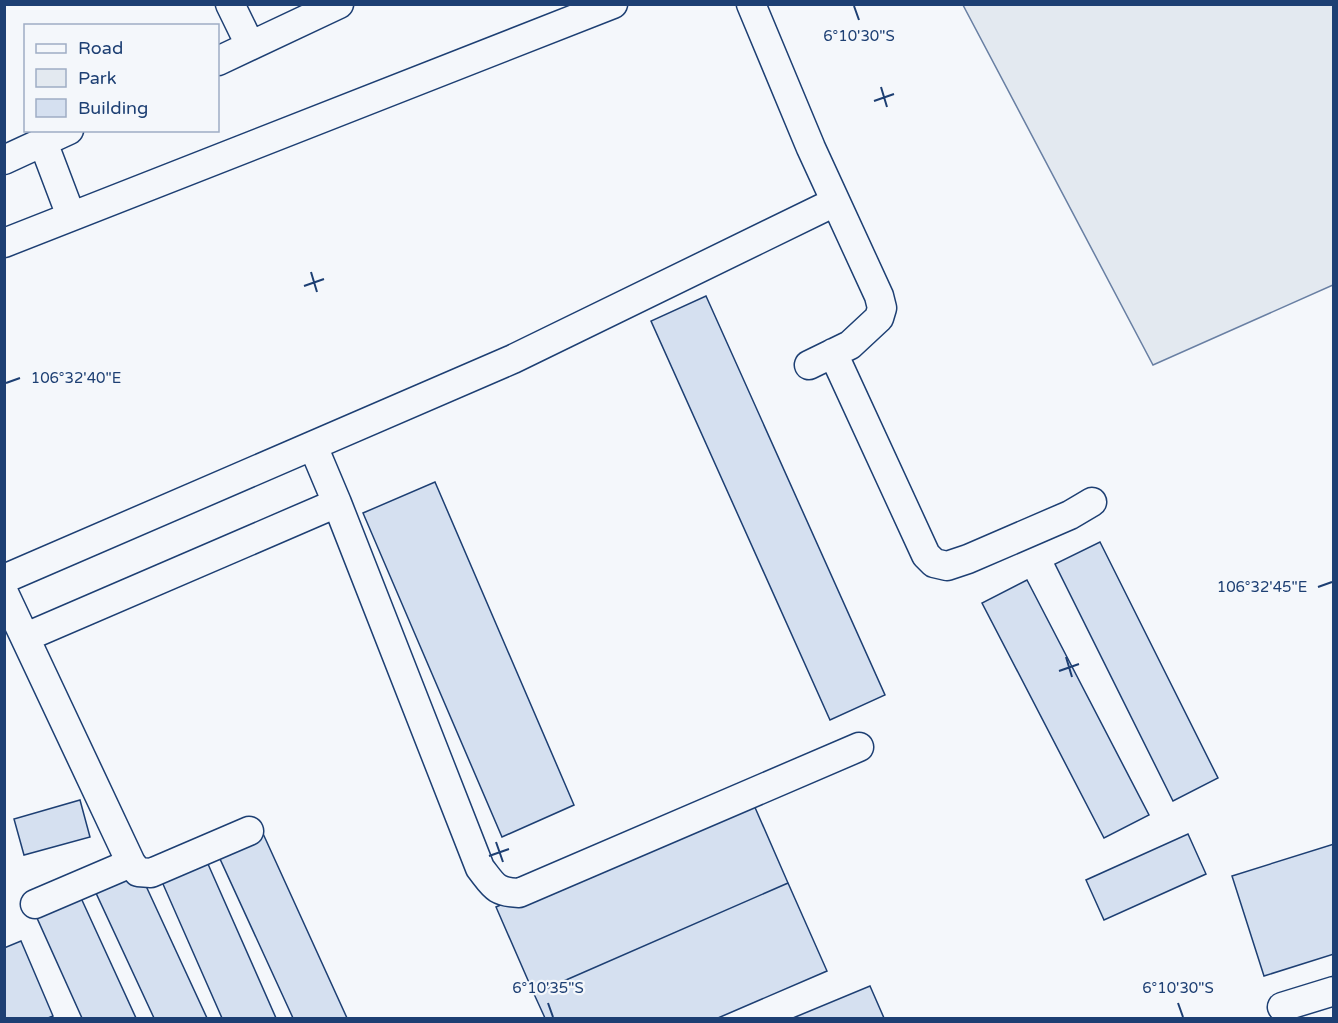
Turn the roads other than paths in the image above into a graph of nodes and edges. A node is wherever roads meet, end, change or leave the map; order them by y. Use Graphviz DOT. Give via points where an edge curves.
graph roads {
  1 [pos="230,4"];
  2 [pos="339,4"];
  3 [pos="613,4"];
  4 [pos="752,4"];
  5 [pos="250,45"];
  6 [pos="219,60"];
  7 [pos="65,132"];
  8 [pos="43,142"];
  9 [pos="4,160"];
  10 [pos="835,202"];
  11 [pos="71,216"];
  12 [pos="4,243"];
  13 [pos="313,446"];
  14 [pos="1092,502"];
  15 [pos="337,504"];
  16 [pos="4,579"];
  17 [pos="4,593"];
  18 [pos="26,637"];
  19 [pos="859,747"];
  20 [pos="249,831"];
  21 [pos="131,862"];
  22 [pos="35,904"];
  23 [pos="1334,991"];
  24 [pos="1282,1007"];
  1 -- 5 [label="street"];
  2 -- 5 [label="street"];
  3 -- 11 [label="street"];
  4 -- 10 [label="street"];
  5 -- 6 [label="street"];
  7 -- 8 [label="street"];
  8 -- 9 [label="street"];
  8 -- 11 [label="street"];
  10 -- 13 [label="street" via="513,359"];
  10 -- 14 [label="street" via="882,308 879,318 850,345 821,359 926,555 934,563 947,566 1070,515"];
  11 -- 12 [label="street"];
  13 -- 15 [label="street"];
  13 -- 16 [label="street"];
  15 -- 18 [label="street"];
  15 -- 19 [label="street" via="480,868 493,886 505,892 519,893"];
  17 -- 18 [label="street"];
  18 -- 21 [label="street"];
  20 -- 21 [label="street" via="151,873 138,872"];
  21 -- 22 [label="street"];
  23 -- 24 [label="street"];
}
